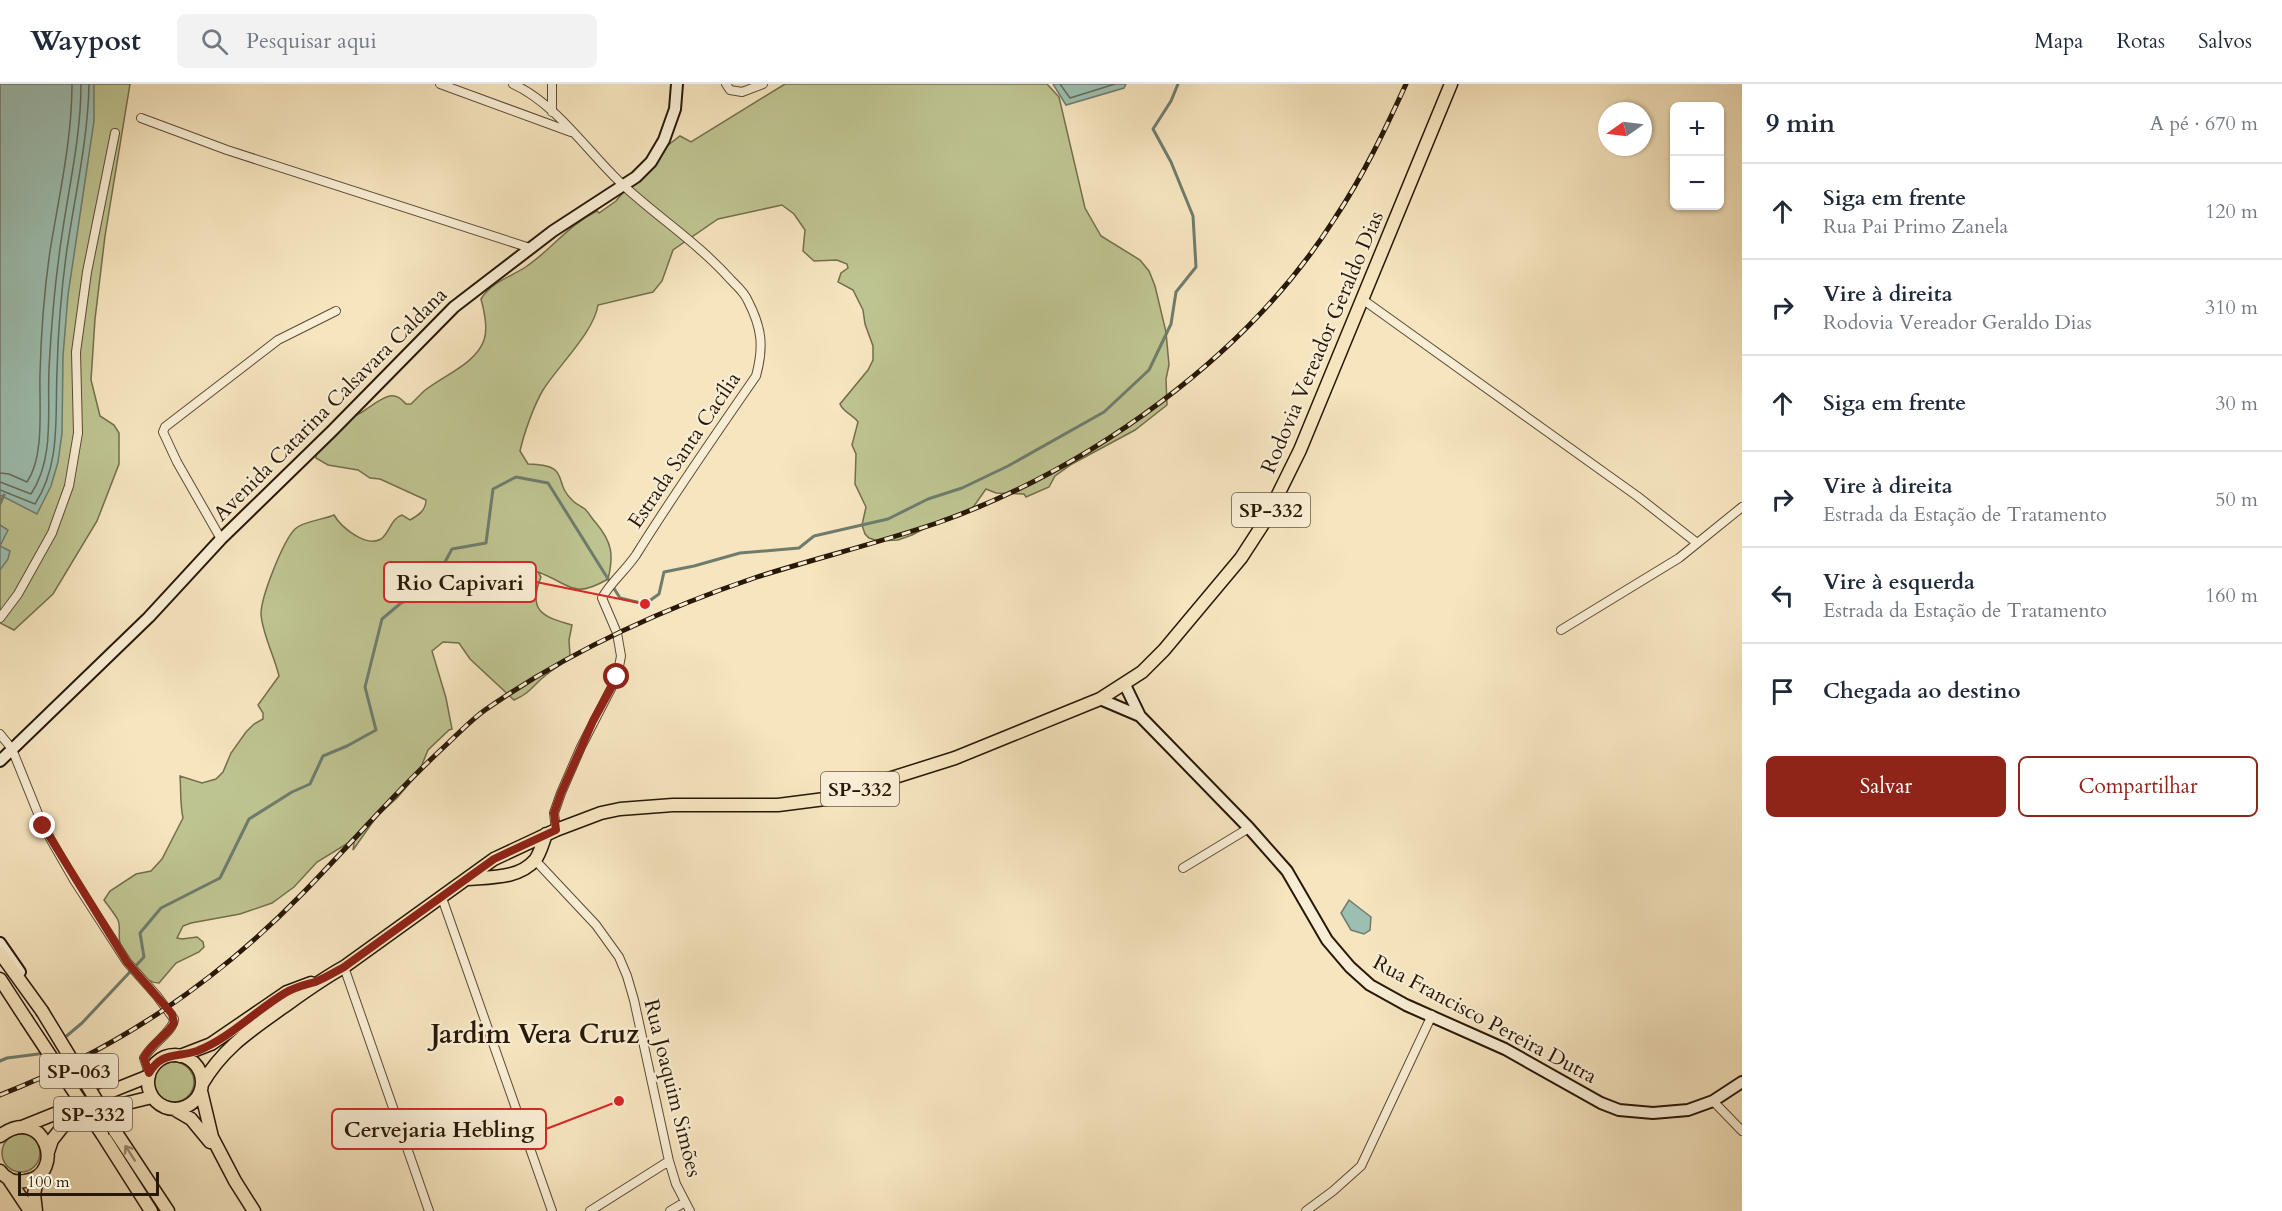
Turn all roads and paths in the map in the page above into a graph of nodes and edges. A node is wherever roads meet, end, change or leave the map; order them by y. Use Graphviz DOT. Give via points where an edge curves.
graph roads {
  1 [pos="440,84"];
  2 [pos="513,84"];
  3 [pos="552,84"];
  4 [pos="677,84"];
  5 [pos="726,84"];
  6 [pos="763,84"];
  7 [pos="1452,85"];
  8 [pos="552,112"];
  9 [pos="141,118"];
  10 [pos="115,133"];
  11 [pos="576,134"];
  12 [pos="623,186"];
  13 [pos="530,248"];
  14 [pos="1362,299"];
  15 [pos="336,311"];
  16 [pos="1742,507"];
  17 [pos="221,539"];
  18 [pos="1697,543"];
  19 [pos="0,618"];
  20 [pos="1561,630"];
  21 [pos="1125,685"];
  22 [pos="1100,699"];
  23 [pos="1140,716"];
  24 [pos="0,734"];
  25 [pos="12,749"];
  26 [pos="0,761"];
  27 [pos="1249,828"];
  28 [pos="551,832"];
  29 [pos="520,846"];
  30 [pos="494,859"];
  31 [pos="535,860"];
  32 [pos="1184,868"];
  33 [pos="500,876"];
  34 [pos="467,879"];
  35 [pos="442,898"];
  36 [pos="0,943"];
  37 [pos="0,953"];
  38 [pos="344,967"];
  39 [pos="0,980"];
  40 [pos="318,981"];
  41 [pos="41,1009"];
  42 [pos="1432,1015"];
  43 [pos="180,1056"];
  44 [pos="149,1074"];
  45 [pos="1742,1082"];
  46 [pos="201,1087"];
  47 [pos="152,1097"];
  48 [pos="1713,1101"];
  49 [pos="174,1109"];
  50 [pos="22,1127"];
  51 [pos="1742,1131"];
  52 [pos="0,1136"];
  53 [pos="48,1152"];
  54 [pos="220,1154"];
  55 [pos="669,1161"];
  56 [pos="3,1175"];
  57 [pos="38,1176"];
  58 [pos="685,1202"];
  59 [pos="30,1211"];
  60 [pos="36,1211"];
  61 [pos="151,1211"];
  62 [pos="168,1211"];
  63 [pos="254,1211"];
  64 [pos="429,1211"];
  65 [pos="552,1211"];
  66 [pos="590,1211"];
  67 [pos="670,1211"];
  68 [pos="690,1211"];
  69 [pos="1306,1211"];
  1 -- 11 [label="street"];
  2 -- 8 [label="street, Estrada Santa Cacília"];
  3 -- 8 [label="street"];
  4 -- 12 [label="street, Avenida Catarina Calsavara Caldana" via="675,109 664,140 651,162"];
  5 -- 6 [label="street" via="730,90 742,92"];
  7 -- 14 [label="main road, Rodovia Vereador Geraldo Dias / SP-332"];
  8 -- 11 [label="street, Estrada Santa Cacília"];
  9 -- 13 [label="street" via="227,150"];
  10 -- 19 [label="street" via="87,272 76,352 78,433 69,486 52,533"];
  11 -- 12 [label="street, Estrada Santa Cacília"];
  12 -- 13 [label="street, Avenida Catarina Calsavara Caldana"];
  12 -- 28 [label="street, Estrada Santa Cacília" via="717,264 748,299 759,327 762,354 756,376 675,491 625,571 606,592 603,602 617,633 621,656 617,677 561,793"];
  13 -- 17 [label="street, Avenida Catarina Calsavara Caldana" via="454,307"];
  14 -- 18 [label="street"];
  14 -- 21 [label="main road, Rodovia Vereador Geraldo Dias / SP-332" via="1300,450 1258,534 1164,650"];
  15 -- 17 [label="street" via="278,340 165,427 163,432 177,462"];
  16 -- 18 [label="street"];
  17 -- 25 [label="street, Avenida Catarina Calsavara Caldana" via="149,617"];
  18 -- 20 [label="street"];
  21 -- 22 [label="main road, Rodovia Vereador Geraldo Dias / SP-332"];
  21 -- 23 [label="street, Rua Francisco Pereira Dutra"];
  22 -- 23 [label="street, Rua Francisco Pereira Dutra"];
  22 -- 28 [label="main road, Rodovia Vereador Geraldo Dias / SP-332" via="955,758 825,799 778,805 620,809"];
  23 -- 27 [label="street, Rua Francisco Pereira Dutra"];
  24 -- 25 [label="street"];
  25 -- 26 [label="street, Avenida Catarina Calsavara Caldana"];
  25 -- 44 [label="street" via="43,826 85,898 127,962 172,1014 174,1023 144,1058"];
  27 -- 32 [label="street"];
  27 -- 42 [label="street, Rua Francisco Pereira Dutra" via="1287,871 1327,940 1350,967 1370,985"];
  28 -- 29 [label="main road, Rodovia Vereador Geraldo Dias / SP-332"];
  28 -- 31 [label="main road"];
  29 -- 30 [label="main road, Rodovia Vereador Geraldo Dias / SP-332"];
  29 -- 31 [label="main road"];
  30 -- 33 [label="main road"];
  30 -- 34 [label="main road, Rodovia Vereador Geraldo Dias / SP-332"];
  31 -- 33 [label="main road" via="520,872"];
  31 -- 55 [label="street, Rua Joaquim Simões" via="596,925 619,957 633,1000"];
  33 -- 34 [label="main road"];
  34 -- 35 [label="main road, Rodovia Vereador Geraldo Dias / SP-332"];
  35 -- 38 [label="main road, Rodovia Vereador Geraldo Dias / SP-332"];
  35 -- 65 [label="street"];
  36 -- 41 [label="street"];
  37 -- 41 [label="main road, SP-063"];
  38 -- 40 [label="main road, Rodovia Vereador Geraldo Dias / SP-332"];
  38 -- 64 [label="street"];
  39 -- 61 [label="main road, SP-063, bridge"];
  40 -- 43 [label="main road, Rodovia Vereador Geraldo Dias / SP-332" via="287,992 211,1044"];
  40 -- 46 [label="main road, Rodovia Vereador Geraldo Dias / SP-332" via="230,1046"];
  62 -- 41 [label="main road, SP-063, one-way, bridge"];
  42 -- 48 [label="street, Rua Francisco Pereira Dutra" via="1619,1110 1688,1110"];
  42 -- 69 [label="street" via="1361,1166"];
  43 -- 44 [label="main road, SP-332" via="162,1058"];
  43 -- 46 [label="main road" via="196,1066 201,1074"];
  44 -- 47 [label="main road, SP-332"];
  44 -- 50 [label="main road, SP-332"];
  45 -- 48 [label="street, Rua Francisco Pereira Dutra"];
  46 -- 49 [label="main road, SP-332" via="190,1104"];
  46 -- 54 [label="main road" via="209,1129"];
  47 -- 49 [label="main road, SP-332"];
  47 -- 53 [label="main road, SP-332" via="118,1104 63,1126"];
  48 -- 51 [label="street"];
  49 -- 54 [label="main road" via="191,1119"];
  50 -- 52 [label="main road, SP-332" via="9,1129"];
  50 -- 53 [label="main road, SP-332" via="40,1134"];
  53 -- 57 [label="main road, SP-332" via="46,1165"];
  54 -- 63 [label="main road"];
  55 -- 58 [label="street, Rua Joaquim Simões"];
  55 -- 66 [label="street"];
  56 -- 57 [label="main road" via="23,1182"];
  56 -- 59 [label="main road"];
  57 -- 60 [label="main road"];
  58 -- 67 [label="street"];
  58 -- 68 [label="street, Rua Joaquim Simões"];
}
